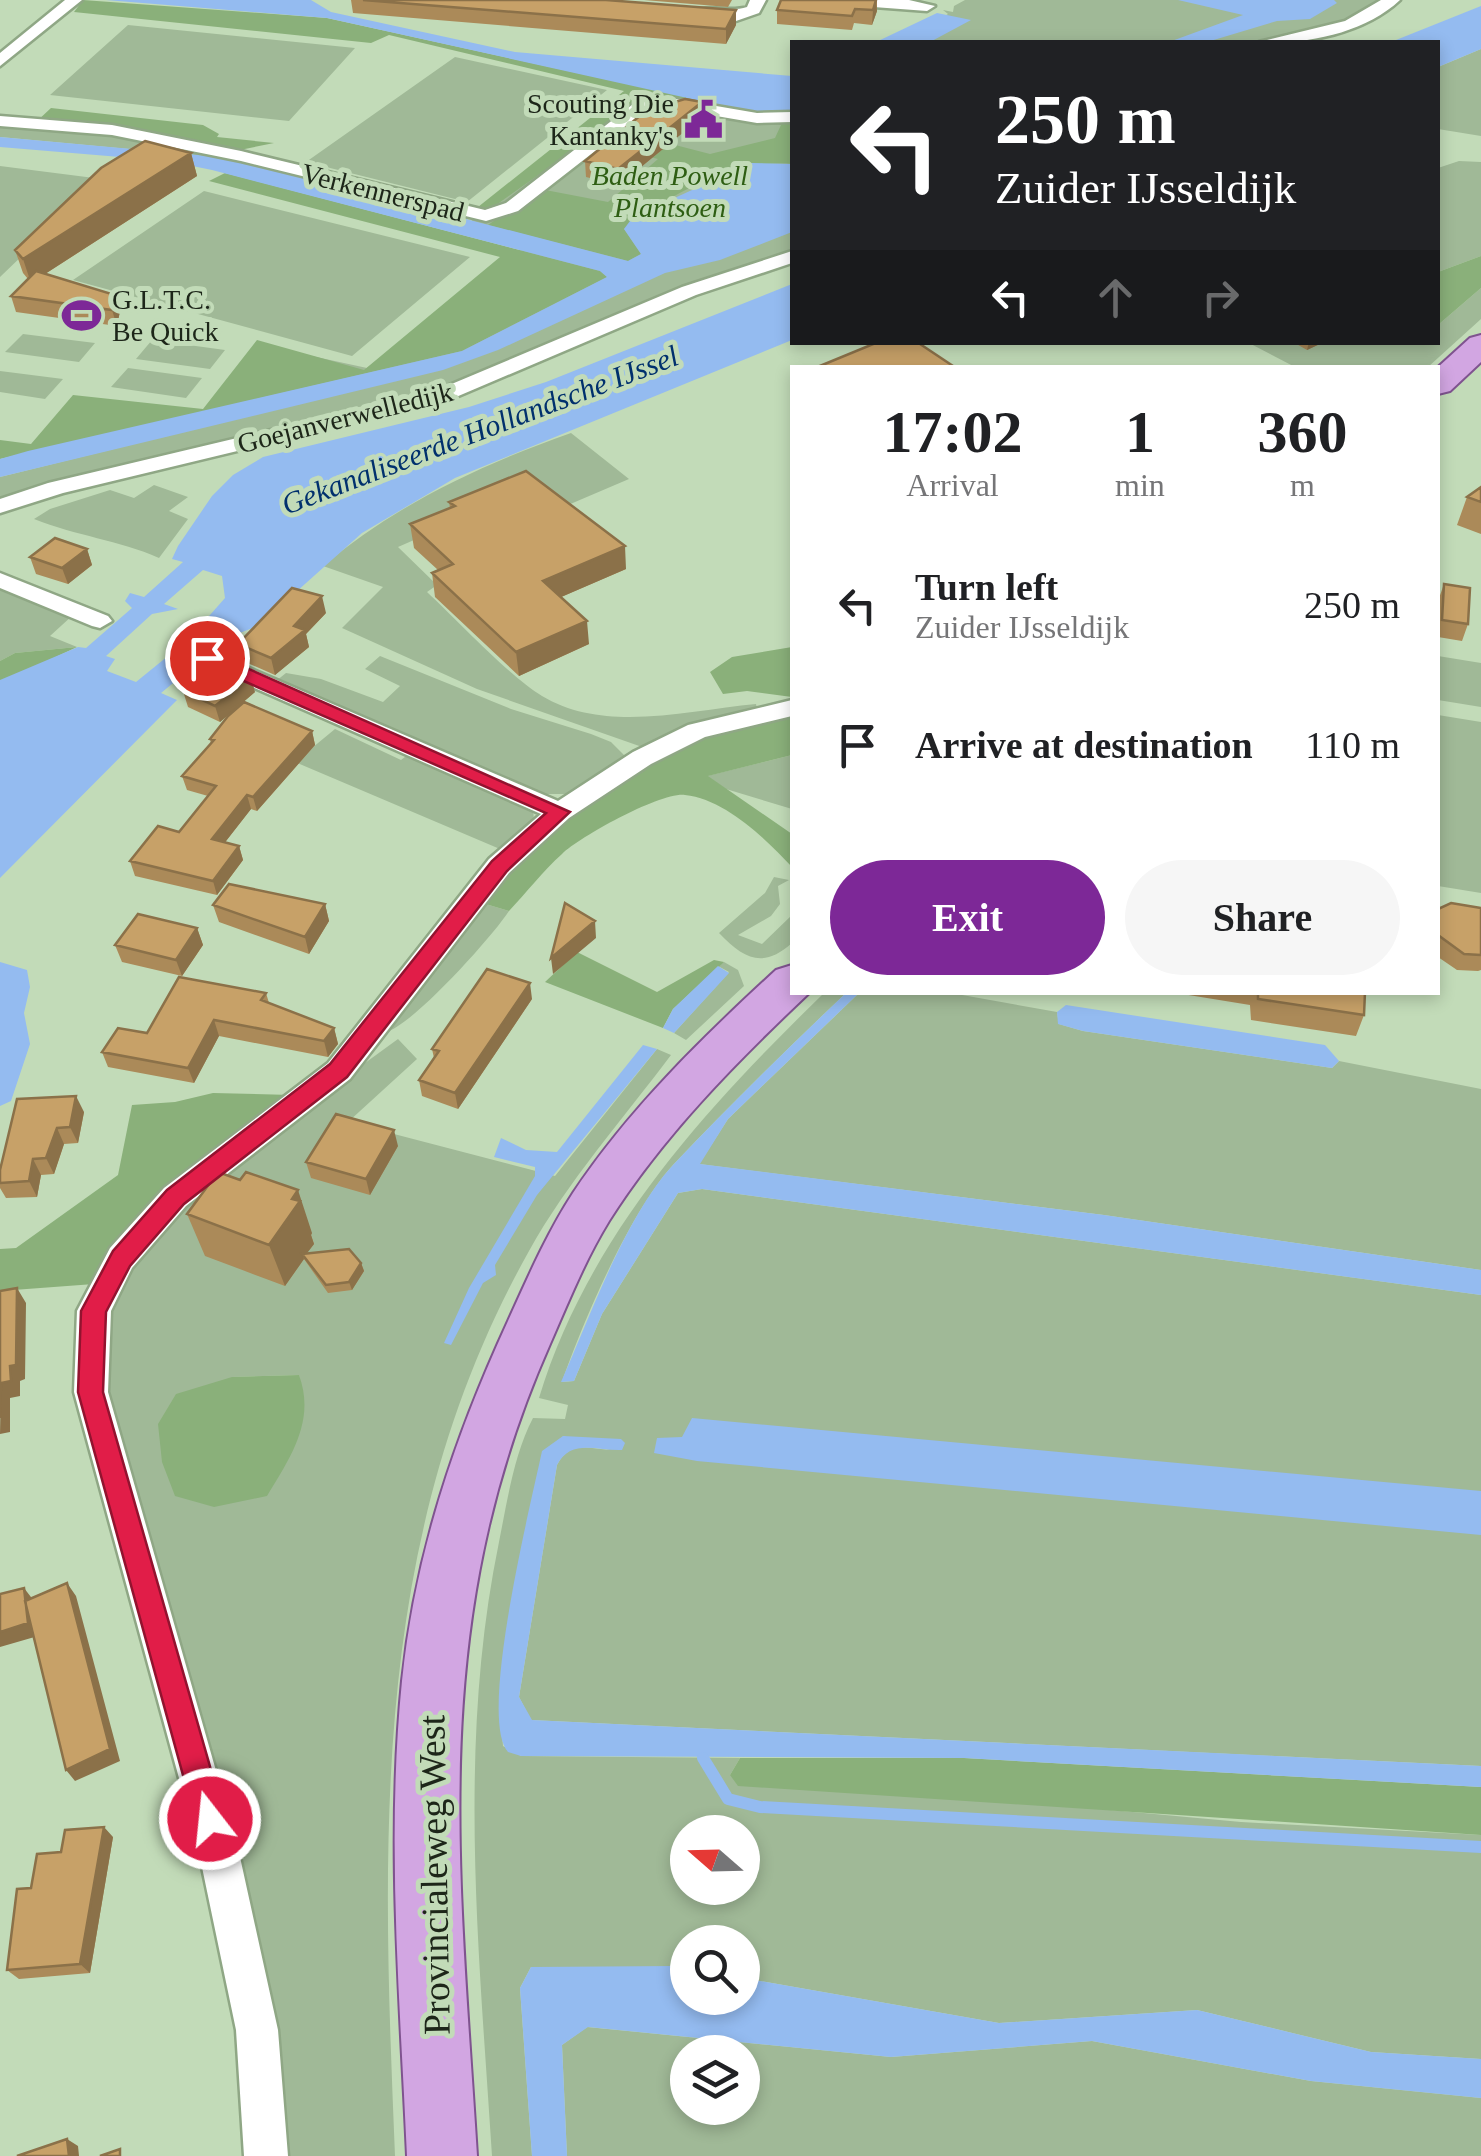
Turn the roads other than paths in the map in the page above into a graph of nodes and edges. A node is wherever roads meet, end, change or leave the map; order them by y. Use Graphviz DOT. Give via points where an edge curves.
graph roads {
  1 [pos="74,0"];
  2 [pos="758,0"];
  3 [pos="847,0"];
  4 [pos="1392,0"];
  5 [pos="927,6"];
  6 [pos="677,11"];
  7 [pos="1277,40"];
  8 [pos="0,61"];
  9 [pos="790,117"];
  10 [pos="0,121"];
  11 [pos="790,258"];
  12 [pos="1481,345"];
  13 [pos="1440,382"];
  14 [pos="0,506"];
  15 [pos="0,580"];
  16 [pos="100,621"];
  17 [pos="207,658"];
  18 [pos="790,708"];
  19 [pos="560,812"];
  20 [pos="790,984"];
  21 [pos="266,2156"];
  22 [pos="442,2156"];
  1 -- 8 [label="street"];
  2 -- 6 [label="street" via="754,10 736,16"];
  3 -- 5 [label="street"];
  4 -- 7 [label="street" via="1350,25"];
  9 -- 10 [label="street, Verkennerspad" via="658,101 512,207 486,216 112,130"];
  11 -- 14 [label="street, Goejanverwelledijk" via="654,304 442,396"];
  12 -- 13 [label="main road"];
  15 -- 16 [label="street"];
  17 -- 19 [label="street"];
  18 -- 19 [label="street" via="697,731"];
  19 -- 21 [label="street" via="499,866 338,1070 176,1197 121,1258 94,1311 90,1392 218,1848 257,2030"];
  20 -- 22 [label="main road, Provincialeweg West" via="685,1088 590,1209 499,1394 469,1475 432,1680 427,1799"];
}
